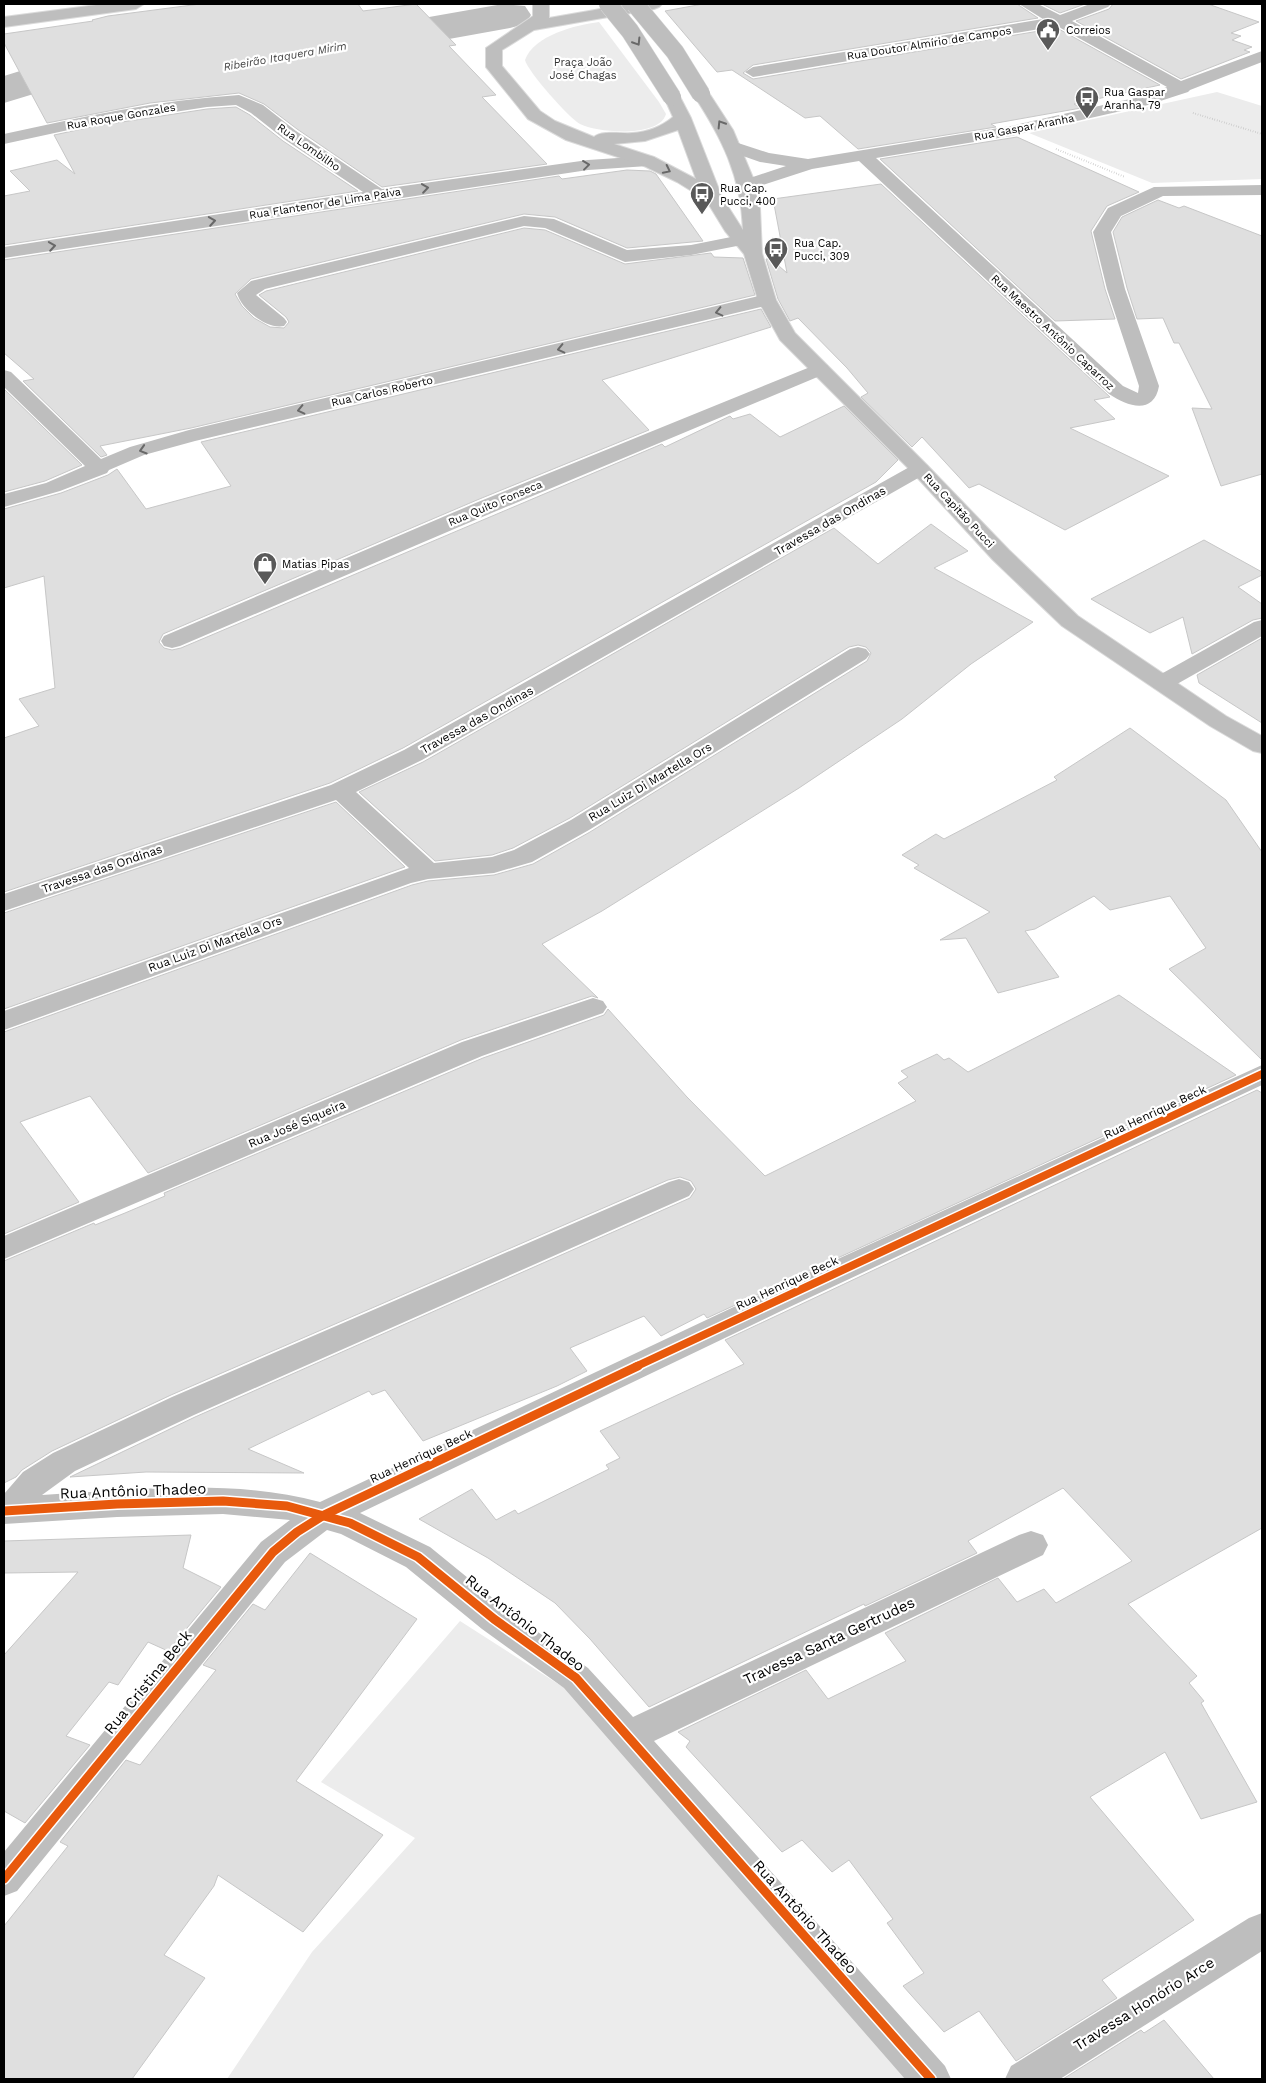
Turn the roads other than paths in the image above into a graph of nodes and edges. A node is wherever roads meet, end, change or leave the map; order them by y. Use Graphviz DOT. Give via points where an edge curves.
graph roads {
  1 [pos="136,4"];
  2 [pos="541,4"];
  3 [pos="548,4"];
  4 [pos="608,4"];
  5 [pos="635,4"];
  6 [pos="654,4"];
  7 [pos="1027,4"];
  8 [pos="1103,4"];
  9 [pos="584,16"];
  10 [pos="1059,21"];
  11 [pos="4,22"];
  12 [pos="533,25"];
  13 [pos="1262,56"];
  14 [pos="753,72"];
  15 [pos="1182,88"];
  16 [pos="239,100"];
  17 [pos="683,118"];
  18 [pos="572,136"];
  19 [pos="4,138"];
  20 [pos="732,146"];
  21 [pos="863,155"];
  22 [pos="648,161"];
  23 [pos="809,164"];
  24 [pos="747,185"];
  25 [pos="1262,190"];
  26 [pos="378,195"];
  27 [pos="713,197"];
  28 [pos="748,247"];
  29 [pos="4,253"];
  30 [pos="767,300"];
  31 [pos="276,322"];
  32 [pos="820,369"];
  33 [pos="4,376"];
  34 [pos="100,469"];
  35 [pos="920,469"];
  36 [pos="4,501"];
  37 [pos="1262,627"];
  38 [pos="172,641"];
  39 [pos="858,654"];
  40 [pos="1162,683"];
  41 [pos="1218,721"];
  42 [pos="1262,746"];
  43 [pos="1262,764"];
  44 [pos="340,790"];
  45 [pos="428,871"];
  46 [pos="4,902"];
  47 [pos="593,1007"];
  48 [pos="4,1021"];
  49 [pos="1262,1074"];
  50 [pos="679,1188"];
  51 [pos="4,1248"];
  52 [pos="7,1511"];
  53 [pos="324,1515"];
  54 [pos="1031,1545"];
  55 [pos="627,1737"];
  56 [pos="4,1879"];
  57 [pos="1262,1930"];
  58 [pos="931,2079"];
  59 [pos="1025,2079"];
  1 -- 11 [label="street"];
  2 -- 12 [label="street" via="541,18"];
  3 -- 9 [label="street"];
  4 -- 17 [label="street, one-way, bridge" via="630,31"];
  20 -- 5 [label="street, Rua Capitão Pucci, one-way, bridge" via="675,52"];
  6 -- 9 [label="street"];
  7 -- 10 [label="street"];
  8 -- 10 [label="street, Rua Doutor Almírio de Campos"];
  9 -- 12 [label="street"];
  10 -- 14 [label="street, Rua Doutor Almírio de Campos"];
  10 -- 15 [label="street"];
  12 -- 18 [label="street" via="494,48 494,68 534,115"];
  13 -- 15 [label="street, Rua Gaspar Aranha"];
  15 -- 21 [label="street, Rua Gaspar Aranha" via="1148,100 1011,131"];
  16 -- 19 [label="street, Rua Roque Gonzales" via="96,119"];
  16 -- 26 [label="street, Rua Lombilho" via="257,109"];
  17 -- 18 [label="street" via="659,133 634,138"];
  17 -- 27 [label="street"];
  18 -- 22 [label="street"];
  20 -- 23 [label="street, Rua Gaspar Aranha" via="766,158"];
  20 -- 24 [label="street, Rua Capitão Pucci"];
  21 -- 23 [label="street, Rua Gaspar Aranha"];
  21 -- 25 [label="street, Rua Maestro Antônio Caparroz" via="1116,390 1142,400 1147,397 1149,386 1116,289 1102,232 1114,212 1160,191"];
  26 -- 22 [label="street, Rua Flantenor de Lima Paiva, one-way" via="588,165"];
  22 -- 27 [label="street, one-way"];
  23 -- 24 [label="street, Rua Gaspar Aranha"];
  24 -- 28 [label="street, Rua Capitão Pucci" via="751,208"];
  29 -- 26 [label="street, Rua Flantenor de Lima Paiva, one-way"];
  27 -- 28 [label="street, Rua Capitão Pucci"];
  28 -- 30 [label="street, Rua Capitão Pucci"];
  28 -- 31 [label="street" via="625,256 548,223 524,221 258,285 246,293 248,300"];
  30 -- 32 [label="street, Rua Capitão Pucci" via="786,336"];
  30 -- 34 [label="street, Rua Carlos Roberto, one-way" via="189,436 136,451"];
  32 -- 35 [label="street, Rua Capitão Pucci"];
  32 -- 38 [label="street, Rua Quito Fonseca"];
  33 -- 34 [label="street"];
  34 -- 36 [label="street, Rua Carlos Roberto"];
  35 -- 40 [label="street, Rua Capitão Pucci" via="1001,555 1070,621"];
  35 -- 44 [label="street, Travessa das Ondinas" via="414,755"];
  37 -- 40 [label="street"];
  39 -- 45 [label="street, Rua Luiz Di Martella Ors" via="580,825 523,856 494,865"];
  40 -- 41 [label="street, Rua Capitão Pucci"];
  41 -- 42 [label="street, Rua Capitão Pucci"];
  41 -- 43 [label="street, Rua Capitão Pucci"];
  44 -- 45 [label="street"];
  44 -- 46 [label="street, Travessa das Ondinas"];
  45 -- 48 [label="street, Rua Luiz Di Martella Ors" via="356,892"];
  47 -- 51 [label="street, Rua José Siqueira" via="472,1049"];
  49 -- 53 [label="street, Rua Henrique Beck"];
  50 -- 52 [label="street" via="183,1406 64,1462 35,1481"];
  52 -- 53 [label="street, Rua Antônio Thadeo" via="223,1501 287,1506"];
  53 -- 55 [label="street, Rua Antônio Thadeo" via="350,1523 418,1557 494,1619 576,1678"];
  53 -- 56 [label="street, Rua Cristina Beck" via="273,1552"];
  54 -- 55 [label="street, Travessa Santa Gertrudes"];
  55 -- 58 [label="street, Rua Antônio Thadeo"];
  57 -- 59 [label="street, Travessa Honório Arce"];
}
